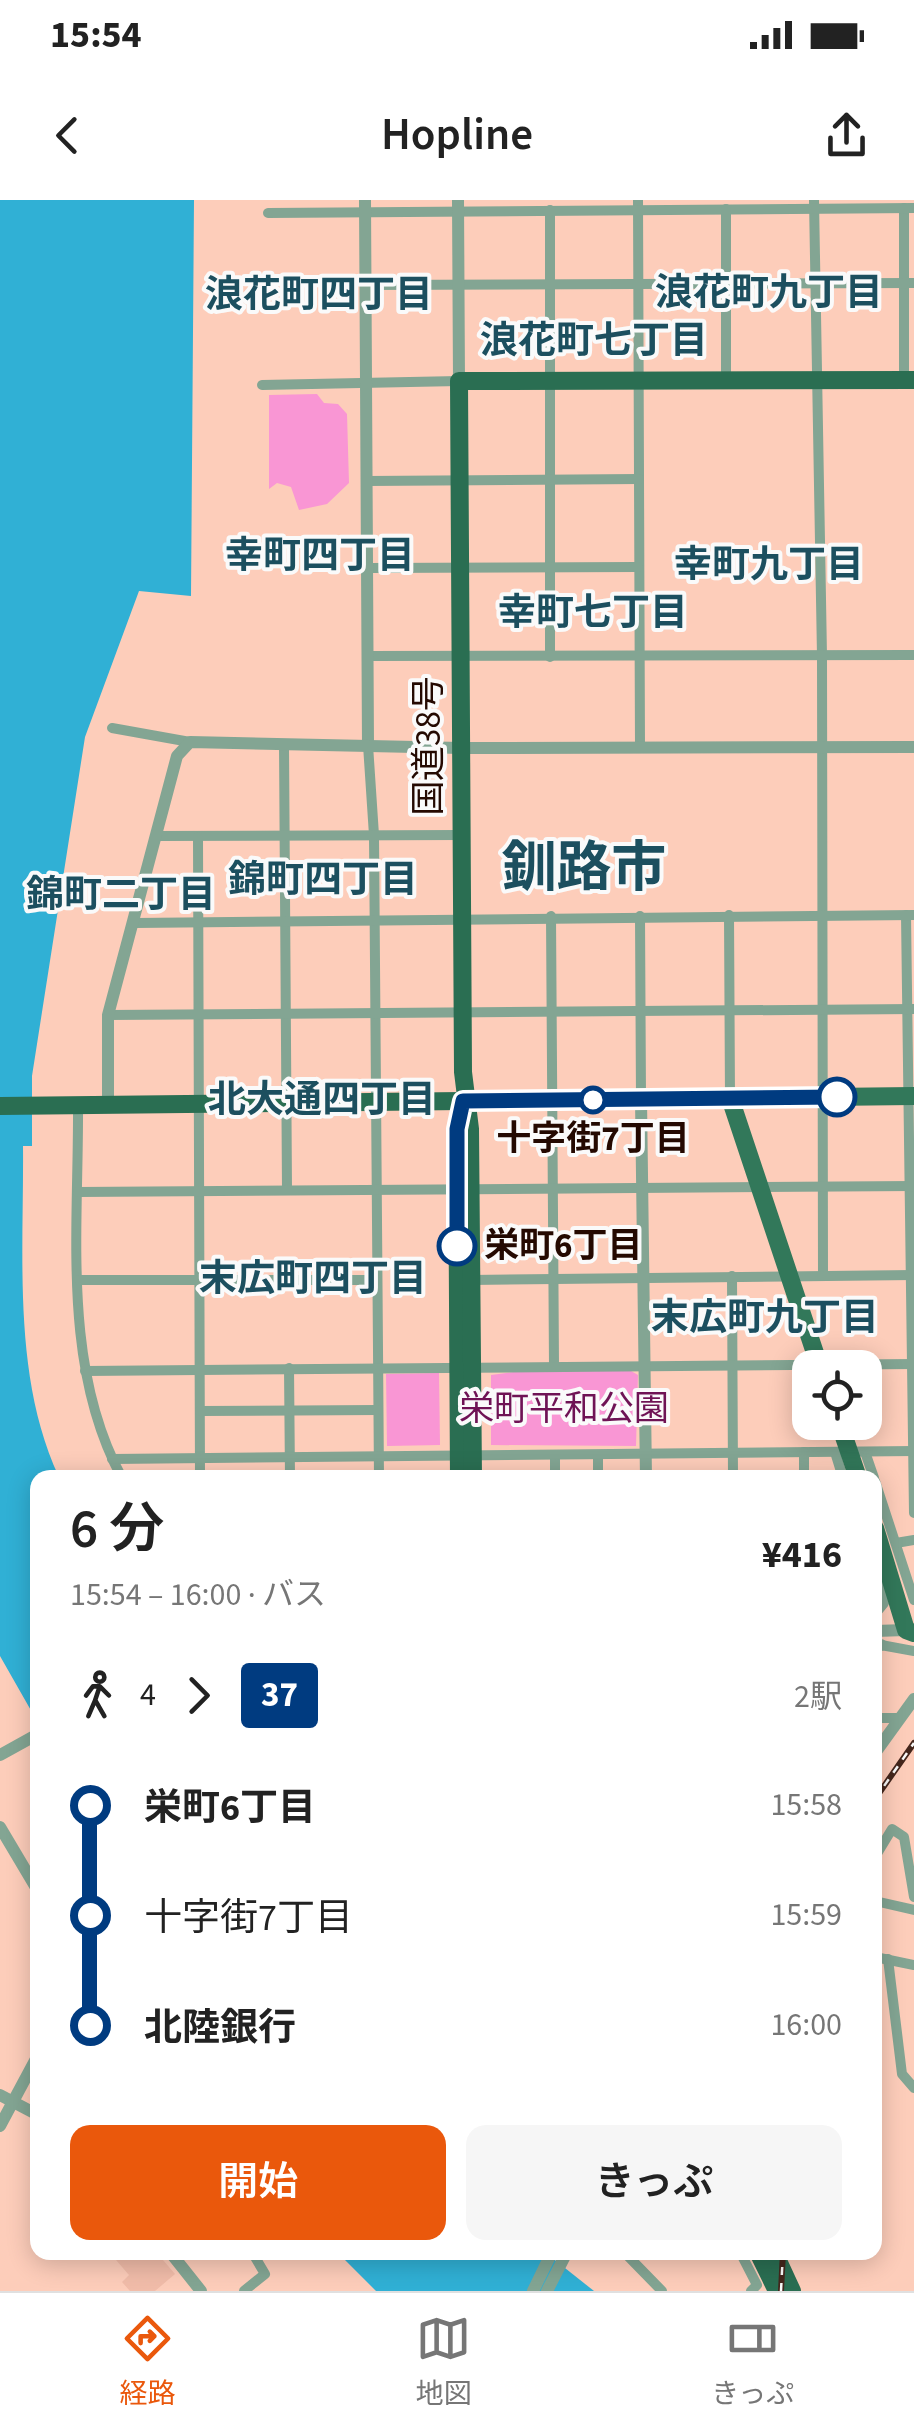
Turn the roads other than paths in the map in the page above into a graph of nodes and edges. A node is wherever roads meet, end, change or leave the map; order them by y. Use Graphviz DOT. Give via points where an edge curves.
graph roads {
  1 [pos="638,204"];
  2 [pos="706,204"];
  3 [pos="814,204"];
  4 [pos="458,205"];
  5 [pos="365,206"];
  6 [pos="733,206"];
  7 [pos="909,208"];
  8 [pos="550,210"];
  9 [pos="268,214"];
  10 [pos="909,282"];
  11 [pos="814,283"];
  12 [pos="366,284"];
  13 [pos="726,284"];
  14 [pos="548,285"];
  15 [pos="638,285"];
  16 [pos="458,286"];
  17 [pos="816,379"];
  18 [pos="909,379"];
  19 [pos="637,380"];
  20 [pos="726,380"];
  21 [pos="459,381"];
  22 [pos="548,381"];
  23 [pos="366,384"];
  24 [pos="262,385"];
  25 [pos="460,479"];
  26 [pos="550,479"];
  27 [pos="639,479"];
  28 [pos="367,481"];
  29 [pos="638,567"];
  30 [pos="368,568"];
  31 [pos="460,568"];
  32 [pos="550,568"];
  33 [pos="914,655"];
  34 [pos="368,656"];
  35 [pos="638,656"];
  36 [pos="822,656"];
  37 [pos="461,657"];
  38 [pos="550,657"];
  39 [pos="112,728"];
  40 [pos="190,742"];
  41 [pos="284,745"];
  42 [pos="368,745"];
  43 [pos="914,747"];
  44 [pos="461,748"];
  45 [pos="640,748"];
  46 [pos="821,748"];
  47 [pos="283,835"];
  48 [pos="374,835"];
  49 [pos="462,835"];
  50 [pos="156,836"];
  51 [pos="198,837"];
  52 [pos="729,915"];
  53 [pos="820,915"];
  54 [pos="910,915"];
  55 [pos="551,916"];
  56 [pos="640,916"];
  57 [pos="463,920"];
  58 [pos="135,923"];
  59 [pos="374,923"];
  60 [pos="284,924"];
  61 [pos="197,925"];
  62 [pos="552,1009"];
  63 [pos="728,1009"];
  64 [pos="822,1009"];
  65 [pos="911,1009"];
  66 [pos="639,1010"];
  67 [pos="462,1011"];
  68 [pos="284,1012"];
  69 [pos="374,1012"];
  70 [pos="196,1013"];
  71 [pos="108,1015"];
  72 [pos="911,1096"];
  73 [pos="822,1097"];
  74 [pos="730,1098"];
  75 [pos="553,1100"];
  76 [pos="641,1100"];
  77 [pos="463,1101"];
  78 [pos="287,1102"];
  79 [pos="376,1102"];
  80 [pos="78,1104"];
  81 [pos="108,1104"];
  82 [pos="198,1104"];
  83 [pos="0,1106"];
  84 [pos="913,1186"];
  85 [pos="823,1187"];
  86 [pos="643,1188"];
  87 [pos="761,1188"];
  88 [pos="375,1189"];
  89 [pos="553,1189"];
  90 [pos="287,1190"];
  91 [pos="464,1190"];
  92 [pos="199,1191"];
  93 [pos="78,1192"];
  94 [pos="790,1275"];
  95 [pos="823,1275"];
  96 [pos="913,1275"];
  97 [pos="732,1276"];
  98 [pos="644,1277"];
  99 [pos="554,1279"];
  100 [pos="79,1280"];
  101 [pos="200,1280"];
  102 [pos="376,1280"];
  103 [pos="471,1280"];
  104 [pos="815,1350"];
  105 [pos="913,1364"];
  106 [pos="554,1365"];
  107 [pos="733,1365"];
  108 [pos="882,1365"];
  109 [pos="644,1366"];
  110 [pos="792,1366"];
  111 [pos="464,1367"];
  112 [pos="290,1368"];
  113 [pos="378,1368"];
  114 [pos="200,1369"];
  115 [pos="84,1371"];
  116 [pos="378,1410"];
  117 [pos="200,1411"];
  118 [pos="290,1411"];
  119 [pos="846,1440"];
  120 [pos="914,1451"];
  121 [pos="733,1452"];
  122 [pos="804,1452"];
  123 [pos="850,1452"];
  124 [pos="598,1454"];
  125 [pos="646,1454"];
  126 [pos="555,1455"];
  127 [pos="379,1456"];
  128 [pos="466,1456"];
  129 [pos="290,1457"];
  130 [pos="200,1458"];
  131 [pos="112,1459"];
  132 [pos="118,1470"];
  133 [pos="200,1470"];
  134 [pos="290,1470"];
  135 [pos="379,1470"];
  136 [pos="462,1470"];
  137 [pos="470,1470"];
  138 [pos="556,1470"];
  139 [pos="598,1470"];
  140 [pos="646,1470"];
  141 [pos="733,1470"];
  142 [pos="804,1470"];
  143 [pos="845,1470"];
  144 [pos="856,1470"];
  145 [pos="866,1470"];
  146 [pos="882,1502"];
  147 [pos="914,1513"];
  148 [pos="914,1540"];
  149 [pos="896,1543"];
  150 [pos="882,1549"];
  151 [pos="914,1600"];
  152 [pos="882,1631"];
  153 [pos="910,1632"];
  154 [pos="882,1646"];
  155 [pos="914,1652"];
  156 [pos="914,1699"];
  157 [pos="882,1718"];
  158 [pos="900,1718"];
  159 [pos="30,1738"];
  160 [pos="882,1743"];
  161 [pos="0,1756"];
  162 [pos="0,1827"];
  163 [pos="882,1845"];
  164 [pos="30,1878"];
  165 [pos="914,1897"];
  166 [pos="882,1903"];
  167 [pos="914,1910"];
  168 [pos="882,1959"];
  169 [pos="888,1960"];
  170 [pos="914,1965"];
  171 [pos="30,2067"];
  172 [pos="914,2088"];
  173 [pos="6,2099"];
  174 [pos="30,2111"];
  175 [pos="0,2126"];
  176 [pos="176,2260"];
  177 [pos="257,2260"];
  178 [pos="548,2260"];
  179 [pos="562,2260"];
  180 [pos="632,2260"];
  181 [pos="744,2260"];
  182 [pos="762,2260"];
  183 [pos="778,2260"];
  184 [pos="201,2291"];
  185 [pos="244,2291"];
  186 [pos="533,2291"];
  187 [pos="547,2291"];
  188 [pos="662,2291"];
  189 [pos="751,2291"];
  190 [pos="777,2291"];
  191 [pos="792,2291"];
  1 -- 2 [label="street"];
  1 -- 8 [label="street"];
  1 -- 15 [label="street"];
  2 -- 6 [label="street"];
  3 -- 6 [label="street"];
  3 -- 7 [label="street"];
  3 -- 11 [label="street"];
  4 -- 5 [label="street"];
  4 -- 8 [label="street"];
  4 -- 16 [label="street"];
  5 -- 9 [label="street"];
  5 -- 12 [label="street"];
  6 -- 13 [label="street"];
  7 -- 10 [label="street"];
  8 -- 14 [label="street"];
  10 -- 11 [label="street"];
  10 -- 18 [label="street"];
  11 -- 13 [label="street"];
  11 -- 17 [label="street"];
  12 -- 16 [label="street"];
  12 -- 23 [label="street"];
  13 -- 15 [label="street"];
  13 -- 20 [label="street"];
  14 -- 15 [label="street"];
  14 -- 16 [label="street"];
  14 -- 22 [label="street"];
  15 -- 19 [label="street"];
  16 -- 21 [label="street"];
  17 -- 18 [label="highway"];
  17 -- 20 [label="highway"];
  17 -- 36 [label="street"];
  19 -- 20 [label="highway"];
  19 -- 22 [label="highway"];
  19 -- 27 [label="street"];
  21 -- 22 [label="highway"];
  21 -- 23 [label="street"];
  21 -- 25 [label="highway, 国道38号"];
  22 -- 26 [label="street"];
  23 -- 24 [label="street"];
  23 -- 28 [label="street"];
  25 -- 26 [label="street"];
  25 -- 28 [label="street"];
  25 -- 31 [label="highway, 国道38号"];
  26 -- 27 [label="street"];
  26 -- 32 [label="street"];
  27 -- 29 [label="street"];
  28 -- 30 [label="street"];
  29 -- 32 [label="street"];
  29 -- 35 [label="street"];
  30 -- 31 [label="street"];
  30 -- 34 [label="street"];
  31 -- 32 [label="street"];
  31 -- 37 [label="highway, 国道38号"];
  32 -- 38 [label="street"];
  33 -- 36 [label="street"];
  34 -- 37 [label="street"];
  34 -- 42 [label="street"];
  35 -- 36 [label="street"];
  35 -- 38 [label="street"];
  35 -- 45 [label="street"];
  36 -- 46 [label="street"];
  37 -- 38 [label="street"];
  37 -- 44 [label="highway, 国道38号"];
  39 -- 40 [label="street"];
  40 -- 41 [label="street"];
  40 -- 50 [label="street" via="177,756"];
  41 -- 42 [label="street"];
  41 -- 47 [label="street"];
  42 -- 44 [label="street"];
  42 -- 48 [label="street"];
  43 -- 46 [label="street"];
  44 -- 45 [label="street"];
  44 -- 49 [label="highway, 国道38号"];
  45 -- 46 [label="street"];
  46 -- 53 [label="street"];
  47 -- 48 [label="street"];
  47 -- 51 [label="street"];
  47 -- 60 [label="street"];
  48 -- 49 [label="street"];
  48 -- 59 [label="street"];
  49 -- 57 [label="highway, 国道38号"];
  50 -- 51 [label="street"];
  50 -- 58 [label="street"];
  51 -- 61 [label="street"];
  52 -- 53 [label="street"];
  52 -- 56 [label="street"];
  52 -- 63 [label="street"];
  53 -- 54 [label="street"];
  53 -- 64 [label="street"];
  54 -- 65 [label="street"];
  55 -- 56 [label="street"];
  55 -- 57 [label="street"];
  55 -- 62 [label="street"];
  56 -- 66 [label="street"];
  57 -- 59 [label="street"];
  57 -- 67 [label="highway, 国道38号"];
  58 -- 61 [label="street"];
  58 -- 71 [label="street"];
  59 -- 60 [label="street"];
  59 -- 69 [label="street"];
  60 -- 61 [label="street"];
  60 -- 68 [label="street"];
  61 -- 70 [label="street"];
  62 -- 66 [label="street"];
  62 -- 67 [label="street"];
  62 -- 75 [label="street"];
  63 -- 64 [label="street"];
  63 -- 66 [label="street"];
  63 -- 74 [label="street"];
  64 -- 65 [label="street"];
  64 -- 73 [label="street"];
  65 -- 72 [label="street"];
  66 -- 76 [label="street"];
  67 -- 69 [label="street"];
  67 -- 77 [label="highway, 国道38号"];
  68 -- 69 [label="street"];
  68 -- 70 [label="street"];
  68 -- 78 [label="street"];
  69 -- 79 [label="street"];
  70 -- 71 [label="street"];
  70 -- 82 [label="street"];
  71 -- 81 [label="street"];
  72 -- 73 [label="main road"];
  72 -- 84 [label="street"];
  73 -- 74 [label="main road"];
  73 -- 85 [label="street"];
  74 -- 76 [label="main road"];
  74 -- 87 [label="main road"];
  75 -- 76 [label="main road"];
  75 -- 77 [label="main road"];
  75 -- 89 [label="street"];
  76 -- 86 [label="street"];
  77 -- 79 [label="highway"];
  77 -- 91 [label="highway, 国道38号" via="457,1129"];
  78 -- 79 [label="highway"];
  78 -- 82 [label="highway"];
  78 -- 90 [label="street"];
  79 -- 88 [label="street"];
  80 -- 81 [label="highway"];
  80 -- 83 [label="highway"];
  80 -- 93 [label="street"];
  81 -- 82 [label="highway"];
  82 -- 92 [label="street"];
  84 -- 85 [label="street"];
  84 -- 96 [label="street"];
  85 -- 87 [label="street"];
  85 -- 95 [label="street"];
  86 -- 87 [label="street"];
  86 -- 89 [label="street"];
  86 -- 98 [label="street"];
  87 -- 94 [label="main road"];
  88 -- 90 [label="street"];
  88 -- 91 [label="street"];
  88 -- 102 [label="street"];
  89 -- 91 [label="street"];
  89 -- 99 [label="street"];
  90 -- 92 [label="street"];
  91 -- 103 [label="highway"];
  91 -- 111 [label="highway"];
  92 -- 93 [label="street"];
  92 -- 101 [label="street"];
  93 -- 100 [label="street"];
  94 -- 95 [label="street"];
  94 -- 97 [label="street"];
  94 -- 104 [label="main road"];
  95 -- 96 [label="street"];
  96 -- 105 [label="street"];
  97 -- 98 [label="street"];
  97 -- 107 [label="street"];
  98 -- 99 [label="street"];
  98 -- 109 [label="street"];
  99 -- 103 [label="street"];
  99 -- 106 [label="street"];
  100 -- 101 [label="street"];
  100 -- 115 [label="street"];
  101 -- 102 [label="street"];
  101 -- 114 [label="street"];
  102 -- 113 [label="street"];
  103 -- 111 [label="highway"];
  105 -- 108 [label="street"];
  105 -- 120 [label="street"];
  106 -- 109 [label="street"];
  106 -- 111 [label="street"];
  107 -- 109 [label="street"];
  107 -- 110 [label="street"];
  107 -- 121 [label="street"];
  109 -- 125 [label="street"];
  111 -- 113 [label="street"];
  111 -- 128 [label="highway"];
  112 -- 113 [label="street"];
  112 -- 114 [label="street"];
  112 -- 118 [label="street"];
  113 -- 116 [label="street"];
  114 -- 115 [label="street"];
  114 -- 117 [label="street"];
  115 -- 131 [label="street"];
  116 -- 118 [label="street"];
  116 -- 127 [label="street"];
  117 -- 118 [label="street"];
  117 -- 130 [label="street"];
  118 -- 129 [label="street"];
  119 -- 123 [label="main road"];
  120 -- 123 [label="street"];
  120 -- 147 [label="street"];
  121 -- 122 [label="street"];
  121 -- 125 [label="street"];
  121 -- 141 [label="street"];
  122 -- 123 [label="street"];
  122 -- 142 [label="street"];
  123 -- 143 [label="street"];
  123 -- 144 [label="main road"];
  123 -- 145 [label="street"];
  124 -- 125 [label="street"];
  124 -- 126 [label="street"];
  124 -- 139 [label="street"];
  125 -- 140 [label="street"];
  126 -- 128 [label="street"];
  126 -- 138 [label="street"];
  127 -- 128 [label="street"];
  127 -- 129 [label="street"];
  127 -- 135 [label="street"];
  128 -- 136 [label="highway"];
  128 -- 137 [label="highway"];
  129 -- 130 [label="street"];
  129 -- 134 [label="street"];
  130 -- 131 [label="street"];
  130 -- 133 [label="street"];
  131 -- 132 [label="street"];
  146 -- 149 [label="street"];
  148 -- 149 [label="street"];
  149 -- 151 [label="street"];
  150 -- 153 [label="main road"];
  152 -- 153 [label="street"];
  154 -- 155 [label="street"];
  156 -- 158 [label="street"];
  157 -- 158 [label="street"];
  158 -- 160 [label="street"];
  159 -- 161 [label="street"];
  162 -- 164 [label="street"];
  163 -- 165 [label="street" via="892,1829 904,1836"];
  166 -- 167 [label="street"];
  168 -- 169 [label="street"];
  169 -- 170 [label="street"];
  169 -- 172 [label="street" via="902,2074"];
  171 -- 173 [label="street"];
  173 -- 174 [label="street"];
  173 -- 175 [label="street"];
  176 -- 184 [label="street"];
  177 -- 185 [label="street" via="265,2274"];
  178 -- 186 [label="street"];
  179 -- 187 [label="street"];
  180 -- 188 [label="street"];
  181 -- 189 [label="street" via="757,2285"];
  182 -- 190 [label="highway"];
  183 -- 191 [label="highway"];
}
